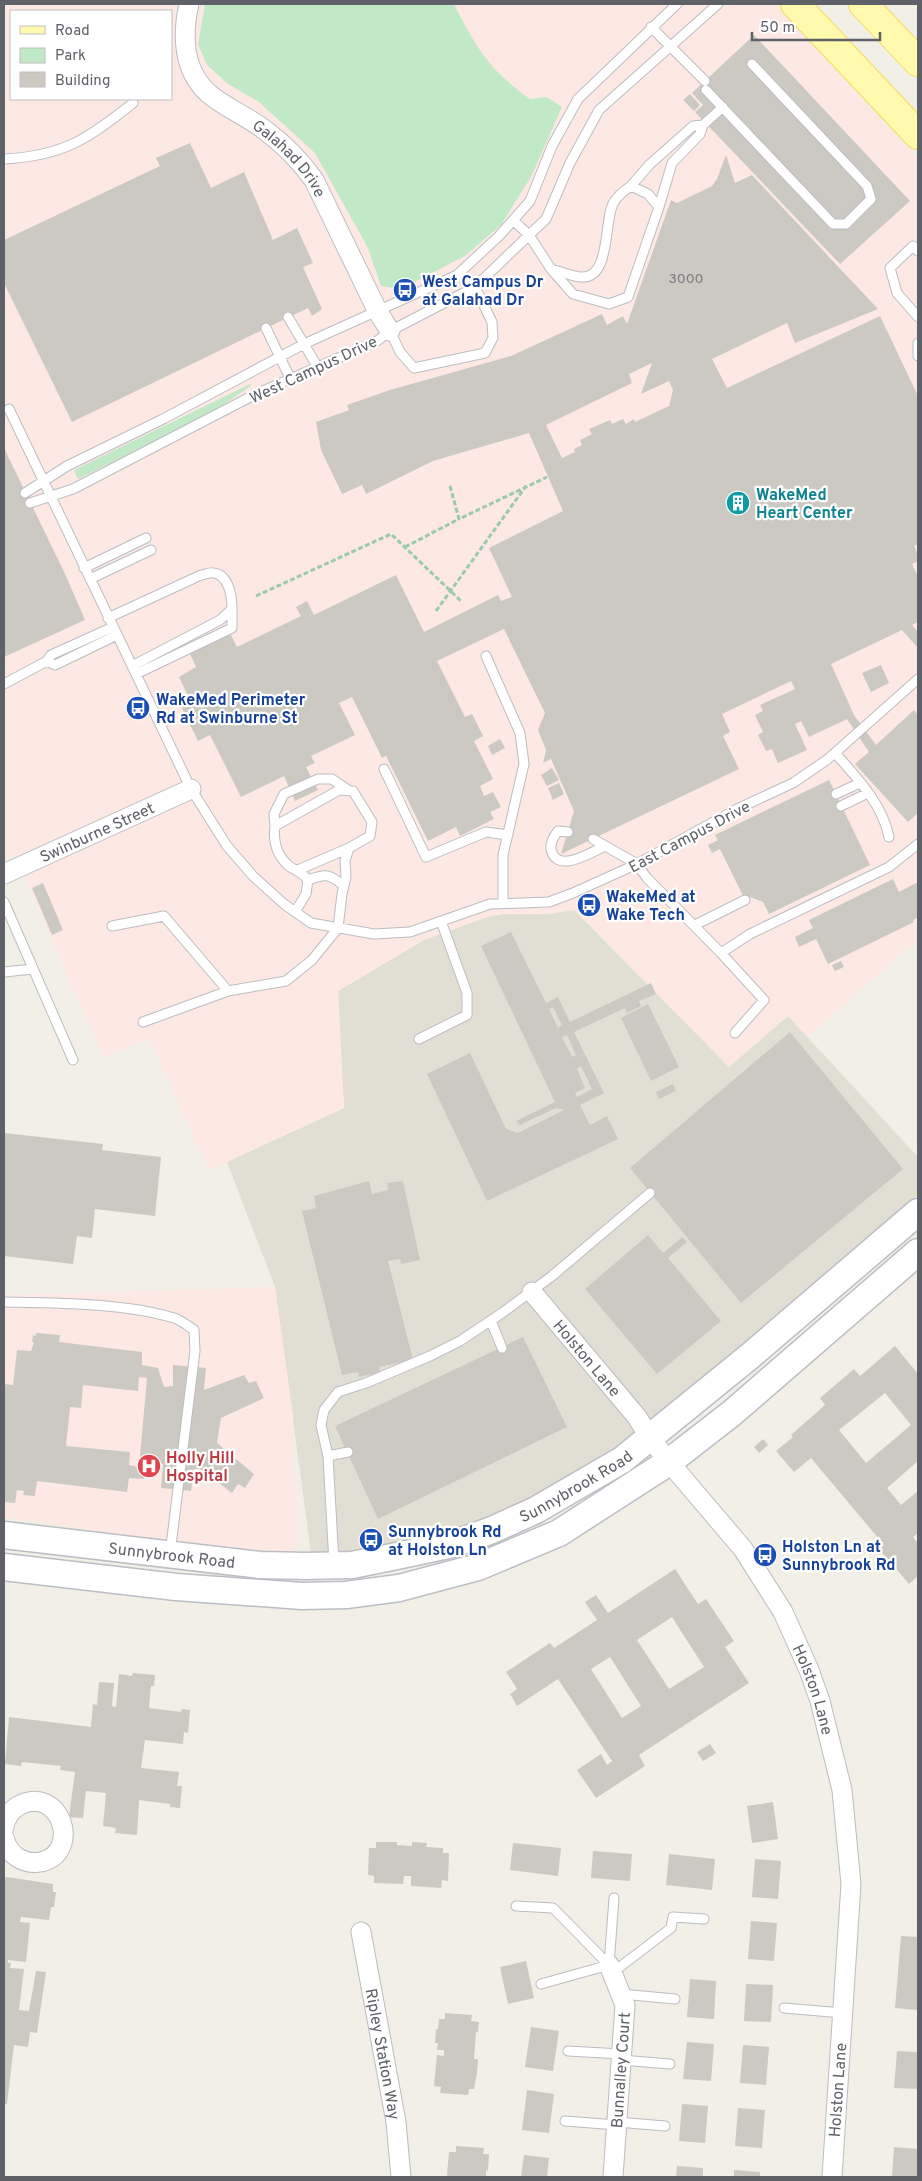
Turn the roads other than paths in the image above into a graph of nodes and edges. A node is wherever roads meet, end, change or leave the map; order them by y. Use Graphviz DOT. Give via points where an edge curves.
graph roads {
  1 [pos="189,4"];
  2 [pos="677,4"];
  3 [pos="718,4"];
  4 [pos="795,4"];
  5 [pos="863,4"];
  6 [pos="651,28"];
  7 [pos="670,47"];
  8 [pos="918,62"];
  9 [pos="752,64"];
  10 [pos="133,103"];
  11 [pos="723,107"];
  12 [pos="702,125"];
  13 [pos="918,136"];
  14 [pos="4,159"];
  15 [pos="631,186"];
  16 [pos="659,207"];
  17 [pos="514,221"];
  18 [pos="529,235"];
  19 [pos="918,252"];
  20 [pos="551,270"];
  21 [pos="457,275"];
  22 [pos="475,287"];
  23 [pos="378,312"];
  24 [pos="288,317"];
  25 [pos="918,317"];
  26 [pos="266,328"];
  27 [pos="390,331"];
  28 [pos="918,343"];
  29 [pos="304,344"];
  30 [pos="918,356"];
  31 [pos="280,357"];
  32 [pos="317,366"];
  33 [pos="290,378"];
  34 [pos="9,409"];
  35 [pos="44,480"];
  36 [pos="25,493"];
  37 [pos="51,495"];
  38 [pos="30,503"];
  39 [pos="146,538"];
  40 [pos="151,550"];
  41 [pos="84,568"];
  42 [pos="90,579"];
  43 [pos="232,609"];
  44 [pos="108,618"];
  45 [pos="115,631"];
  46 [pos="486,656"];
  47 [pos="134,670"];
  48 [pos="918,681"];
  49 [pos="4,684"];
  50 [pos="835,753"];
  51 [pos="384,769"];
  52 [pos="860,783"];
  53 [pos="191,789"];
  54 [pos="349,790"];
  55 [pos="868,793"];
  56 [pos="836,794"];
  57 [pos="842,806"];
  58 [pos="275,826"];
  59 [pos="568,832"];
  60 [pos="508,835"];
  61 [pos="889,837"];
  62 [pos="593,839"];
  63 [pos="918,844"];
  64 [pos="605,846"];
  65 [pos="349,848"];
  66 [pos="637,864"];
  67 [pos="298,870"];
  68 [pos="4,874"];
  69 [pos="308,880"];
  70 [pos="344,886"];
  71 [pos="745,900"];
  72 [pos="4,902"];
  73 [pos="503,903"];
  74 [pos="295,912"];
  75 [pos="441,921"];
  76 [pos="695,925"];
  77 [pos="112,926"];
  78 [pos="338,928"];
  79 [pos="721,953"];
  80 [pos="33,968"];
  81 [pos="4,972"];
  82 [pos="228,991"];
  83 [pos="143,1022"];
  84 [pos="735,1033"];
  85 [pos="418,1039"];
  86 [pos="73,1060"];
  87 [pos="650,1193"];
  88 [pos="918,1212"];
  89 [pos="918,1252"];
  90 [pos="532,1292"];
  91 [pos="4,1302"];
  92 [pos="491,1321"];
  93 [pos="502,1348"];
  94 [pos="650,1438"];
  95 [pos="348,1452"];
  96 [pos="328,1456"];
  97 [pos="669,1462"];
  98 [pos="4,1535"];
  99 [pos="170,1555"];
  100 [pos="334,1566"];
  101 [pos="4,1567"];
  102 [pos="614,1898"];
  103 [pos="516,1906"];
  104 [pos="704,1919"];
  105 [pos="361,1932"];
  106 [pos="611,1969"];
  107 [pos="541,1984"];
  108 [pos="621,1994"];
  109 [pos="675,1999"];
  110 [pos="784,2008"];
  111 [pos="842,2013"];
  112 [pos="568,2051"];
  113 [pos="621,2057"];
  114 [pos="670,2064"];
  115 [pos="565,2121"];
  116 [pos="617,2123"];
  117 [pos="665,2126"];
  118 [pos="402,2177"];
  119 [pos="613,2177"];
  120 [pos="832,2177"];
  1 -- 23 [label="street, Galahad Drive" via="184,35 192,70 208,93 266,130 314,180"];
  2 -- 6 [label="lane, West Campus Drive"];
  3 -- 7 [label="lane, West Campus Drive"];
  4 -- 13 [label="main road"];
  5 -- 8 [label="main road"];
  6 -- 7 [label="lane"];
  6 -- 17 [label="lane, West Campus Drive" via="578,99 552,146 530,201"];
  7 -- 11 [label="lane"];
  7 -- 18 [label="lane, West Campus Drive" via="599,110 570,163 546,218"];
  9 -- 11 [label="lane" via="867,186 871,199 846,224 832,224"];
  10 -- 14 [label="lane" via="99,131 67,148 26,158"];
  11 -- 12 [label="lane"];
  12 -- 15 [label="lane" via="693,126 649,165"];
  12 -- 16 [label="lane" via="700,134 672,163"];
  15 -- 16 [label="lane" via="648,194"];
  15 -- 20 [label="lane" via="614,202 609,214 606,251 592,275 581,277"];
  16 -- 20 [label="lane" via="628,297 609,304 573,294"];
  17 -- 18 [label="lane"];
  17 -- 21 [label="lane, West Campus Drive"];
  18 -- 20 [label="lane"];
  18 -- 22 [label="lane, West Campus Drive"];
  19 -- 25 [label="lane" via="913,246 890,268 897,293"];
  21 -- 22 [label="lane"];
  21 -- 23 [label="lane, West Campus Drive"];
  22 -- 27 [label="lane, West Campus Drive"];
  22 -- 27 [label="lane" via="492,322 493,338 486,353 414,368 400,352"];
  23 -- 27 [label="street, Galahad Drive"];
  23 -- 29 [label="lane, West Campus Drive"];
  24 -- 29 [label="lane"];
  26 -- 31 [label="lane"];
  27 -- 32 [label="lane, West Campus Drive" via="377,342"];
  28 -- 30 [label="lane"];
  29 -- 31 [label="lane, West Campus Drive"];
  29 -- 32 [label="lane"];
  31 -- 33 [label="lane"];
  31 -- 35 [label="lane, West Campus Drive"];
  32 -- 33 [label="lane, West Campus Drive"];
  33 -- 37 [label="lane, West Campus Drive" via="73,489"];
  34 -- 35 [label="lane"];
  35 -- 36 [label="lane, West Campus Drive"];
  35 -- 37 [label="lane"];
  37 -- 38 [label="lane, West Campus Drive"];
  37 -- 41 [label="lane"];
  39 -- 41 [label="lane"];
  40 -- 42 [label="lane"];
  41 -- 42 [label="lane"];
  42 -- 44 [label="lane"];
  43 -- 44 [label="lane" via="229,586 213,572"];
  43 -- 47 [label="lane" via="220,620"];
  43 -- 47 [label="lane" via="232,628"];
  44 -- 45 [label="lane"];
  45 -- 47 [label="lane"];
  45 -- 49 [label="lane" via="51,655 47,661"];
  46 -- 60 [label="lane" via="520,733 524,764"];
  47 -- 53 [label="lane"];
  48 -- 50 [label="lane, East Campus Drive"];
  50 -- 52 [label="lane"];
  50 -- 66 [label="lane, East Campus Drive" via="793,783"];
  51 -- 60 [label="lane" via="426,857 486,832"];
  52 -- 55 [label="lane"];
  52 -- 56 [label="lane"];
  53 -- 68 [label="street, Swinburne Street"];
  53 -- 74 [label="lane, East Campus Drive" via="227,846 253,876"];
  54 -- 58 [label="lane" via="339,790"];
  54 -- 58 [label="lane" via="332,779 318,779 284,794 274,814"];
  54 -- 65 [label="lane" via="353,790 372,822 370,836"];
  55 -- 57 [label="lane"];
  55 -- 61 [label="lane" via="885,821"];
  58 -- 67 [label="lane" via="277,852 289,866"];
  59 -- 64 [label="lane" via="558,831 550,846 559,860 579,858"];
  60 -- 73 [label="lane" via="503,855"];
  62 -- 64 [label="lane"];
  63 -- 79 [label="lane" via="888,868 750,934"];
  64 -- 66 [label="lane"];
  65 -- 67 [label="lane"];
  65 -- 70 [label="lane"];
  66 -- 73 [label="lane, East Campus Drive" via="549,902"];
  66 -- 76 [label="lane"];
  67 -- 69 [label="lane"];
  69 -- 70 [label="lane" via="321,875 332,876"];
  69 -- 74 [label="lane" via="306,894"];
  70 -- 78 [label="lane"];
  71 -- 76 [label="lane"];
  72 -- 80 [label="lane"];
  73 -- 75 [label="lane, East Campus Drive" via="490,904"];
  74 -- 78 [label="lane, East Campus Drive" via="310,923"];
  75 -- 78 [label="lane, East Campus Drive" via="410,932 374,934"];
  75 -- 85 [label="lane" via="467,993 467,1015"];
  76 -- 79 [label="lane"];
  77 -- 82 [label="lane" via="164,916"];
  78 -- 82 [label="lane" via="312,960 286,980"];
  79 -- 84 [label="lane" via="764,1000"];
  80 -- 81 [label="lane"];
  80 -- 86 [label="lane"];
  82 -- 83 [label="lane"];
  87 -- 90 [label="lane"];
  88 -- 94 [label="main road, Sunnybrook Road"];
  89 -- 97 [label="main road, Sunnybrook Road" via="732,1413"];
  90 -- 92 [label="lane"];
  90 -- 94 [label="street, Holston Lane" via="638,1417"];
  91 -- 99 [label="lane" via="137,1310 176,1318 194,1330 195,1351"];
  92 -- 93 [label="lane"];
  92 -- 96 [label="lane" via="430,1356 338,1392 324,1410 321,1425"];
  94 -- 97 [label="street, Holston Lane"];
  94 -- 100 [label="main road, Sunnybrook Road" via="584,1484 492,1530 453,1544"];
  95 -- 96 [label="lane"];
  96 -- 100 [label="lane"];
  97 -- 101 [label="main road, Sunnybrook Road" via="559,1533 478,1567 399,1588 346,1595 273,1594 103,1580"];
  97 -- 111 [label="street, Holston Lane" via="748,1556 783,1612 820,1701 842,1790 851,1884"];
  98 -- 99 [label="main road, Sunnybrook Road"];
  99 -- 100 [label="main road, Sunnybrook Road" via="260,1565"];
  102 -- 106 [label="lane"];
  103 -- 106 [label="lane" via="553,1908"];
  104 -- 106 [label="lane" via="673,1917 671,1928"];
  105 -- 118 [label="street, Ripley Station Way" via="396,2122"];
  106 -- 107 [label="lane"];
  106 -- 108 [label="street, Bunnalley Court"];
  108 -- 109 [label="lane"];
  108 -- 113 [label="street, Bunnalley Court" via="625,2005"];
  110 -- 111 [label="lane"];
  111 -- 120 [label="street, Holston Lane"];
  112 -- 113 [label="lane"];
  113 -- 114 [label="lane"];
  113 -- 116 [label="street, Bunnalley Court"];
  115 -- 116 [label="lane"];
  116 -- 117 [label="lane"];
  116 -- 119 [label="street, Bunnalley Court"];
}
